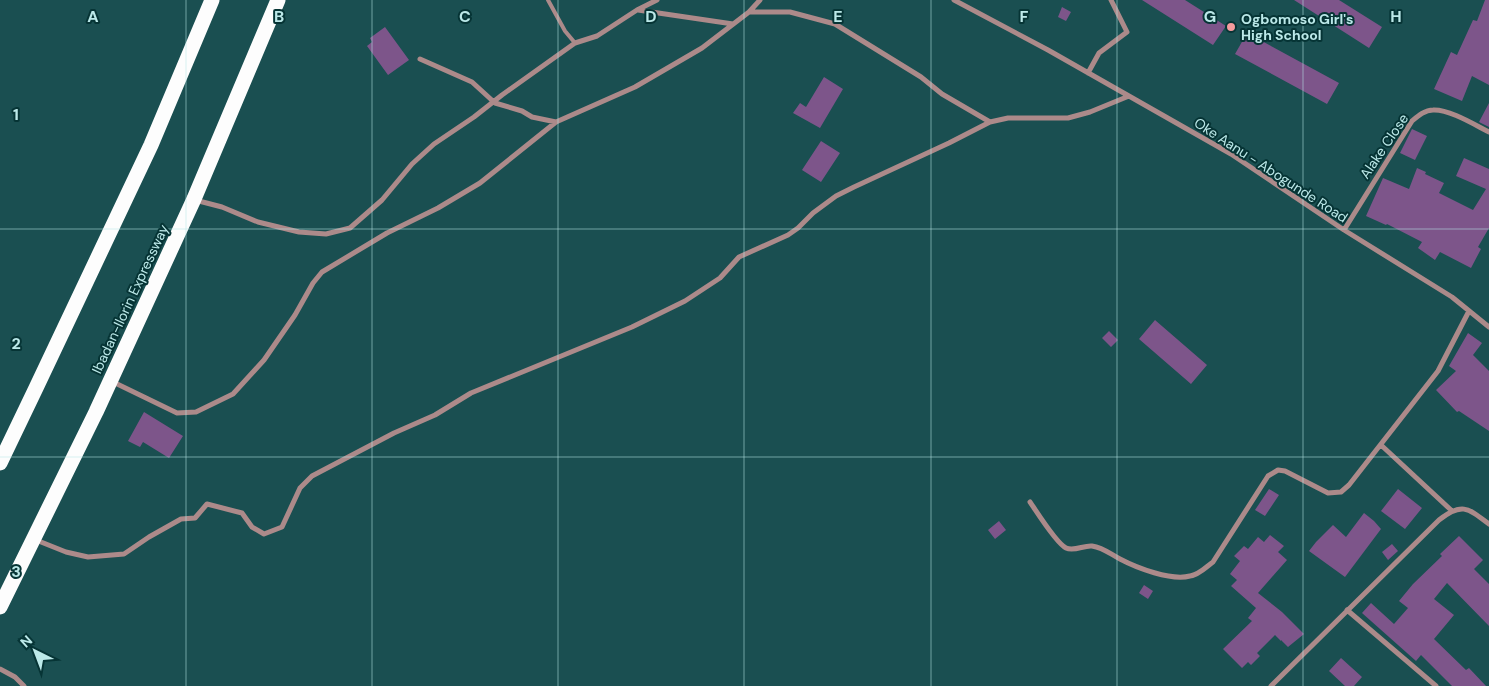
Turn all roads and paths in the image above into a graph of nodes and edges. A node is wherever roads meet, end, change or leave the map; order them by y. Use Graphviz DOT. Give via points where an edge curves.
graph roads {
  1 [pos="212,0"];
  2 [pos="278,0"];
  3 [pos="548,0"];
  4 [pos="657,0"];
  5 [pos="760,0"];
  6 [pos="954,0"];
  7 [pos="1111,0"];
  8 [pos="637,10"];
  9 [pos="749,12"];
  10 [pos="733,24"];
  11 [pos="575,43"];
  12 [pos="420,59"];
  13 [pos="1088,73"];
  14 [pos="1129,96"];
  15 [pos="493,102"];
  16 [pos="556,122"];
  17 [pos="990,122"];
  18 [pos="1489,132"];
  19 [pos="194,199"];
  20 [pos="1344,230"];
  21 [pos="1469,311"];
  22 [pos="1489,327"];
  23 [pos="110,381"];
  24 [pos="1381,445"];
  25 [pos="0,462"];
  26 [pos="1030,502"];
  27 [pos="1451,510"];
  28 [pos="1489,524"];
  29 [pos="33,540"];
  30 [pos="0,607"];
  31 [pos="1347,610"];
  32 [pos="0,669"];
  33 [pos="24,686"];
  34 [pos="1271,686"];
  35 [pos="1436,686"];
  1 -- 25 [label="highway" via="146,154"];
  2 -- 19 [label="highway, Ibadan-Ilorin Expressway"];
  3 -- 11 [label="lane" via="564,31"];
  4 -- 8 [label="street"];
  5 -- 9 [label="street"];
  6 -- 13 [label="street, Oke Aanu - Abogunde Road"];
  7 -- 13 [label="street" via="1127,32 1099,53"];
  8 -- 10 [label="street"];
  8 -- 11 [label="street" via="597,36"];
  9 -- 10 [label="street"];
  9 -- 17 [label="street" via="790,12 835,24"];
  10 -- 16 [label="street" via="702,48 635,87"];
  11 -- 15 [label="street"];
  12 -- 15 [label="street" via="472,82"];
  13 -- 14 [label="street, Oke Aanu - Abogunde Road"];
  14 -- 17 [label="street" via="1068,118 1008,118"];
  14 -- 20 [label="street, Oke Aanu - Abogunde Road" via="1231,154"];
  15 -- 16 [label="street"];
  15 -- 19 [label="street" via="434,144 412,164 382,200 350,228 326,234 298,232 258,222"];
  16 -- 23 [label="street" via="480,183 322,272 264,360 234,394 196,412 177,413"];
  17 -- 29 [label="street" via="836,196 798,228 739,257 720,278 685,301 632,327 471,394 312,476 300,488 282,527 264,534 252,527 242,513 208,504 195,518 181,519 124,554 88,557"];
  18 -- 20 [label="street, Alake Close" via="1446,112 1433,110 1422,113 1406,128"];
  19 -- 23 [label="highway, Ibadan-Ilorin Expressway"];
  20 -- 21 [label="street, Oke Aanu - Abogunde Road" via="1452,297"];
  21 -- 22 [label="street, Oke Aanu - Abogunde Road"];
  21 -- 24 [label="street" via="1438,372"];
  23 -- 29 [label="highway, Ibadan-Ilorin Expressway"];
  24 -- 26 [label="street" via="1341,492 1328,493 1278,470 1268,476 1212,562 1191,576 1176,577 1147,571 1091,546 1066,548"];
  24 -- 27 [label="street"];
  27 -- 28 [label="street" via="1462,508"];
  27 -- 31 [label="street"];
  29 -- 30 [label="highway, Ibadan-Ilorin Expressway"];
  31 -- 34 [label="street"];
  31 -- 35 [label="street"];
  32 -- 33 [label="street"];
}
